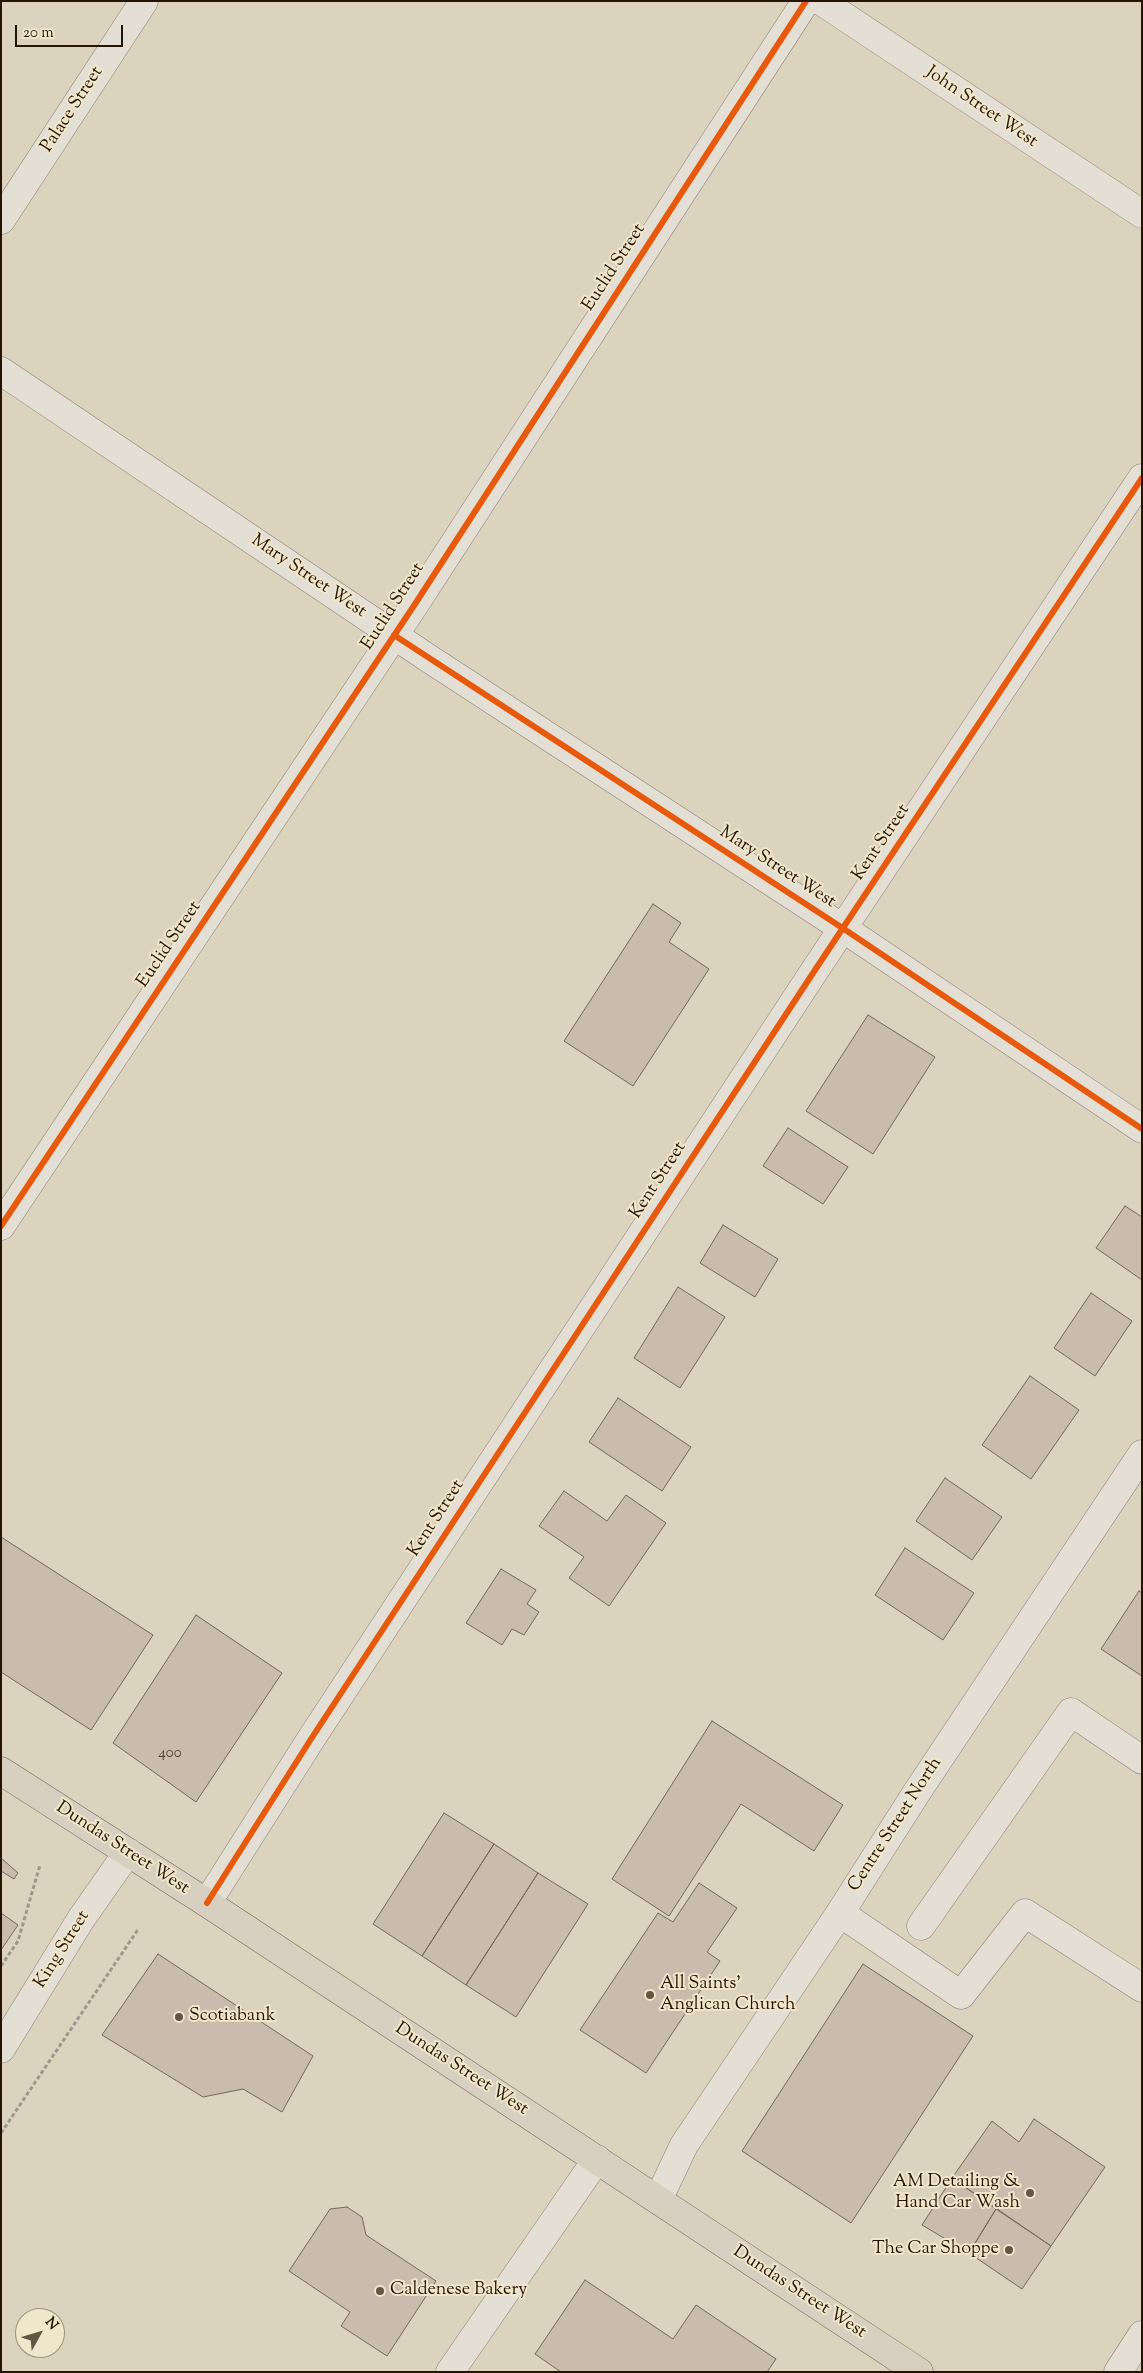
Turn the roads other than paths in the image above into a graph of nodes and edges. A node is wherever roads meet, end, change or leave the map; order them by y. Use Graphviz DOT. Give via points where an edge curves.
graph roads {
  1 [pos="144,1"];
  2 [pos="806,1"];
  3 [pos="821,1"];
  4 [pos="1142,214"];
  5 [pos="1,220"];
  6 [pos="1,371"];
  7 [pos="1142,478"];
  8 [pos="394,635"];
  9 [pos="844,930"];
  10 [pos="1142,1130"];
  11 [pos="1,1226"];
  12 [pos="1142,1454"];
  13 [pos="1142,1760"];
  14 [pos="1,1771"];
  15 [pos="128,1852"];
  16 [pos="207,1903"];
  17 [pos="840,1913"];
  18 [pos="921,1926"];
  19 [pos="1142,1988"];
  20 [pos="1,2049"];
  21 [pos="597,2159"];
  22 [pos="658,2200"];
  23 [pos="1142,2335"];
  24 [pos="450,2372"];
  25 [pos="919,2372"];
  26 [pos="1118,2372"];
  1 -- 5 [label="street, Palace Street"];
  2 -- 8 [label="street, Euclid Street"];
  3 -- 4 [label="street, John Street West"];
  6 -- 8 [label="street, Mary Street West"];
  7 -- 9 [label="street, Kent Street"];
  8 -- 9 [label="street, Mary Street West"];
  8 -- 11 [label="street, Euclid Street"];
  9 -- 10 [label="street, Mary Street West"];
  9 -- 16 [label="street, Kent Street" via="438,1544"];
  12 -- 17 [label="street, Centre Street North" via="916,1792"];
  13 -- 18 [label="street" via="1071,1712"];
  14 -- 15 [label="main road, Dundas Street West"];
  15 -- 16 [label="main road, Dundas Street West"];
  15 -- 20 [label="street, King Street" via="81,1919"];
  16 -- 21 [label="main road, Dundas Street West"];
  17 -- 19 [label="street" via="961,1995 1024,1913"];
  17 -- 22 [label="street, Centre Street North" via="684,2146"];
  21 -- 22 [label="main road, Dundas Street West"];
  21 -- 24 [label="street"];
  22 -- 25 [label="main road, Dundas Street West"];
  23 -- 26 [label="street"];
}
